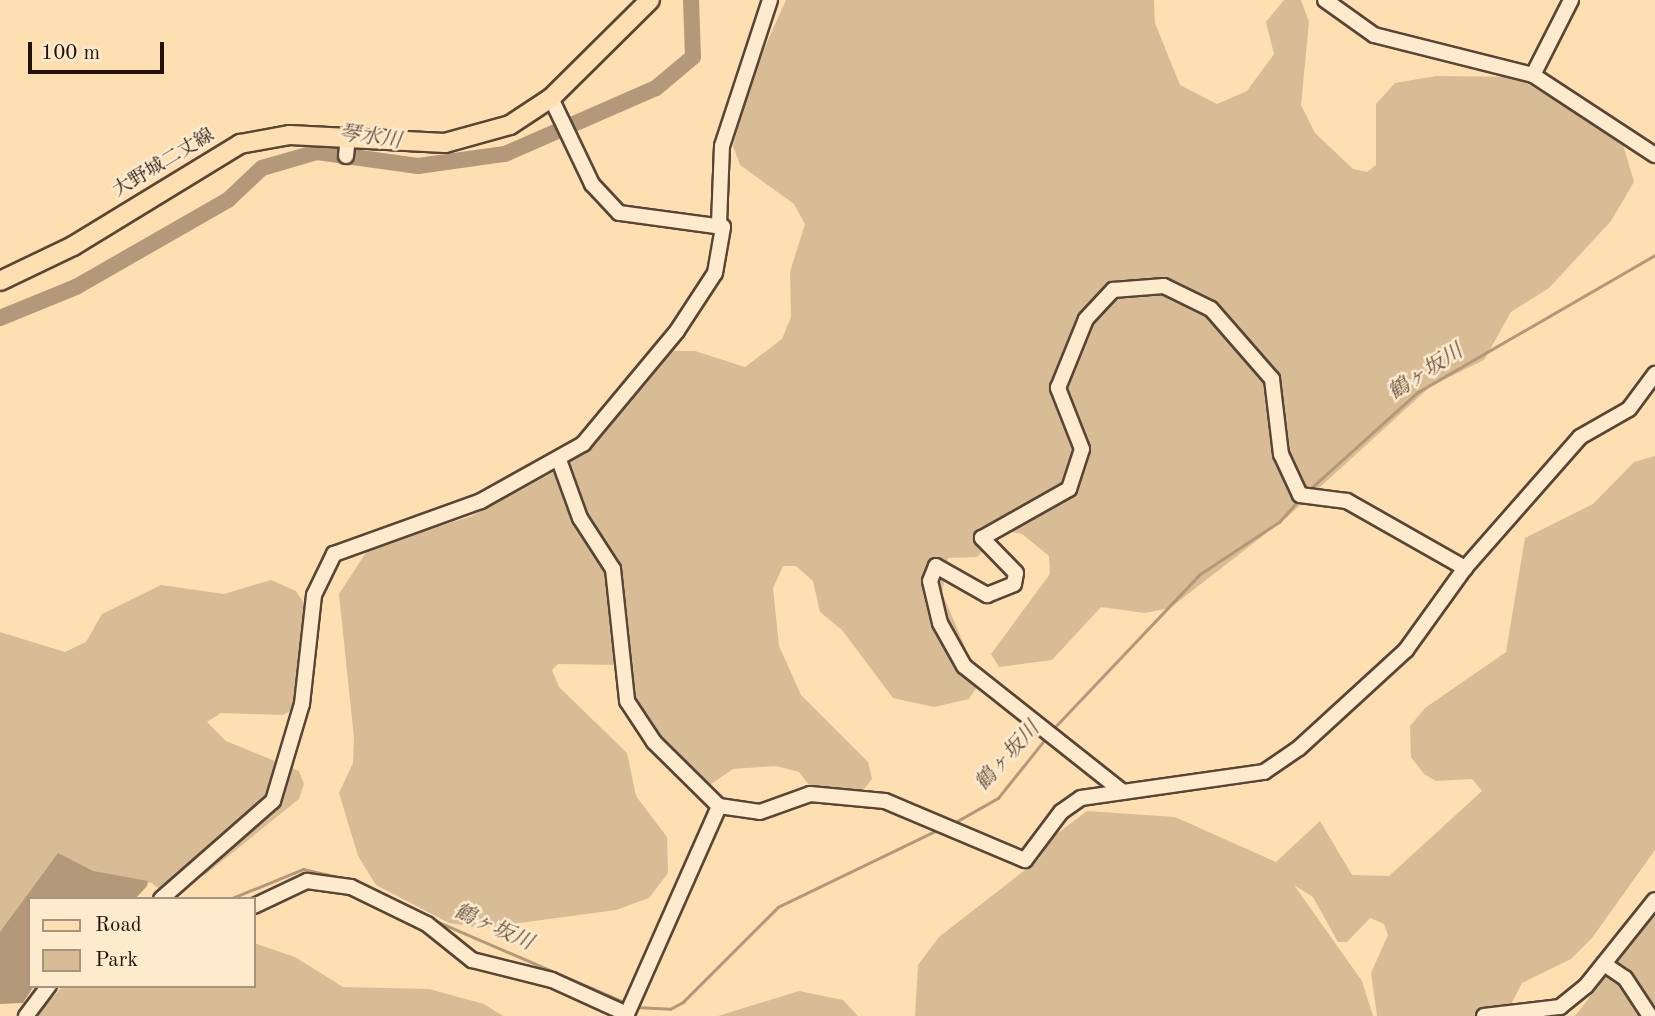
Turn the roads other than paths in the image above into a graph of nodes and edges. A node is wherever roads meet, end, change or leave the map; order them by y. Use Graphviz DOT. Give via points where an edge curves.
graph roads {
  1 [pos="650,0"];
  2 [pos="770,0"];
  3 [pos="1325,0"];
  4 [pos="1571,0"];
  5 [pos="1533,75"];
  6 [pos="551,98"];
  7 [pos="1655,155"];
  8 [pos="719,224"];
  9 [pos="0,281"];
  10 [pos="1655,374"];
  11 [pos="559,460"];
  12 [pos="1465,568"];
  13 [pos="1123,792"];
  14 [pos="719,806"];
  15 [pos="163,897"];
  16 [pos="1655,900"];
  17 [pos="256,904"];
  18 [pos="1604,964"];
  19 [pos="47,988"];
  20 [pos="26,1016"];
  21 [pos="1484,1016"];
  22 [pos="1650,1016"];
  1 -- 6 [label="main road, 大野城二丈線"];
  2 -- 8 [label="street" via="722,146"];
  3 -- 5 [label="street" via="1374,35"];
  4 -- 5 [label="street"];
  5 -- 7 [label="street"];
  6 -- 8 [label="street" via="592,184 619,214"];
  6 -- 9 [label="main road, 大野城二丈線" via="510,125 462,140 347,148 290,135 240,144 72,246"];
  8 -- 11 [label="street" via="725,232 719,262 677,331 583,444"];
  10 -- 12 [label="street" via="1629,409 1580,437"];
  11 -- 14 [label="street" via="580,518 613,569 627,701 654,742"];
  11 -- 15 [label="street" via="481,502 334,554 314,595 302,704 273,801"];
  12 -- 13 [label="street" via="1406,650 1264,772"];
  12 -- 13 [label="street" via="1347,501 1300,495 1281,454 1272,379 1204,304 1164,286 1113,290 1086,319 1058,388 1082,449 1069,489 982,538 1016,573 1014,584 995,596 947,568 931,571 940,623 964,666"];
  13 -- 14 [label="street" via="1074,802 1025,860 884,801 810,794 760,812"];
  14 -- 17 [label="street" via="627,1014 552,980 472,960 428,924 351,887 307,881"];
  16 -- 18 [label="street"];
  18 -- 21 [label="street" via="1554,1010"];
  18 -- 22 [label="street" via="1625,978"];
  19 -- 20 [label="street"];
}
